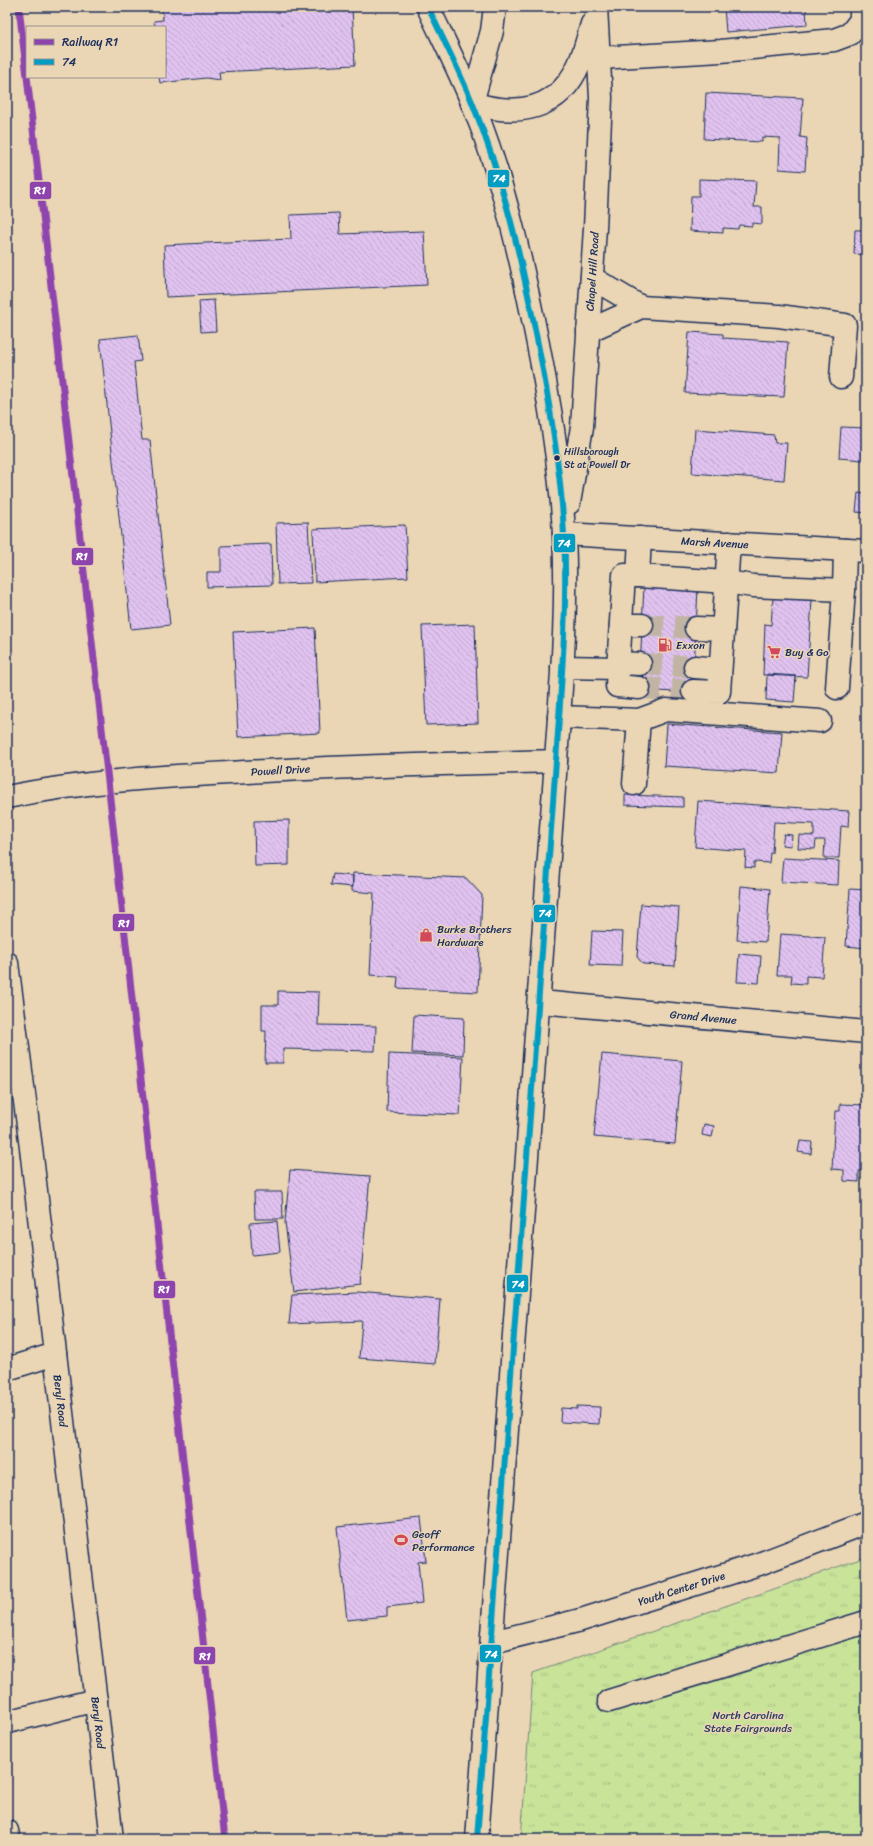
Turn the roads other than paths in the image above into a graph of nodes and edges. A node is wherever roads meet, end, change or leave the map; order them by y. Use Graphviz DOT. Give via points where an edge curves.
graph roads {
  1 [pos="428,7"];
  2 [pos="495,7"];
  3 [pos="861,7"];
  4 [pos="596,9"];
  5 [pos="599,58"];
  6 [pos="472,103"];
  7 [pos="592,278"];
  8 [pos="641,307"];
  9 [pos="588,331"];
  10 [pos="841,377"];
  11 [pos="564,534"];
  12 [pos="640,538"];
  13 [pos="729,543"];
  14 [pos="856,551"];
  15 [pos="638,576"];
  16 [pos="726,582"];
  17 [pos="844,590"];
  18 [pos="696,628"];
  19 [pos="723,629"];
  20 [pos="640,664"];
  21 [pos="619,666"];
  22 [pos="562,667"];
  23 [pos="695,667"];
  24 [pos="720,668"];
  25 [pos="639,688"];
  26 [pos="837,688"];
  27 [pos="693,691"];
  28 [pos="559,717"];
  29 [pos="639,720"];
  30 [pos="820,721"];
  31 [pos="556,761"];
  32 [pos="634,784"];
  33 [pos="7,797"];
  34 [pos="8,974"];
  35 [pos="540,1002"];
  36 [pos="866,1032"];
  37 [pos="55,1354"];
  38 [pos="7,1369"];
  39 [pos="866,1523"];
  40 [pos="866,1622"];
  41 [pos="492,1642"];
  42 [pos="96,1700"];
  43 [pos="609,1701"];
  44 [pos="7,1722"];
  45 [pos="7,1831"];
  46 [pos="9,1839"];
  47 [pos="112,1839"];
  48 [pos="478,1839"];
  1 -- 6 [label="main road"];
  2 -- 6 [label="main road" via="492,31"];
  3 -- 5 [label="main road" via="861,20 850,34 834,40 721,51"];
  4 -- 5 [label="main road, Chapel Hill Road"];
  4 -- 6 [label="main road" via="580,63 571,79 555,97 536,106 514,110 494,109"];
  5 -- 7 [label="main road, Chapel Hill Road" via="601,98"];
  6 -- 11 [label="main road" via="503,193 527,288 554,429"];
  7 -- 8 [label="main road"];
  7 -- 9 [label="main road, Chapel Hill Road"];
  8 -- 9 [label="main road"];
  8 -- 10 [label="main road" via="779,316 845,325"];
  9 -- 11 [label="main road, Chapel Hill Road" via="582,427"];
  11 -- 12 [label="main road, Marsh Avenue"];
  11 -- 22 [label="main road"];
  12 -- 13 [label="main road, Marsh Avenue"];
  12 -- 15 [label="main road"];
  13 -- 14 [label="main road, Marsh Avenue"];
  13 -- 16 [label="main road"];
  14 -- 17 [label="main road"];
  15 -- 16 [label="main road"];
  15 -- 21 [label="main road" via="624,575 631,625"];
  16 -- 17 [label="main road" via="753,586"];
  16 -- 19 [label="main road"];
  17 -- 26 [label="main road"];
  18 -- 19 [label="main road"];
  19 -- 24 [label="main road"];
  20 -- 21 [label="main road"];
  21 -- 22 [label="main road"];
  21 -- 25 [label="main road" via="617,686"];
  22 -- 28 [label="main road"];
  23 -- 24 [label="main road"];
  24 -- 27 [label="main road" via="719,692"];
  28 -- 29 [label="main road"];
  28 -- 31 [label="main road"];
  29 -- 30 [label="main road" via="666,710"];
  29 -- 32 [label="main road"];
  31 -- 33 [label="main road, Powell Drive" via="401,765 177,776 108,781"];
  31 -- 35 [label="main road"];
  34 -- 37 [label="main road, Beryl Road"];
  35 -- 36 [label="main road, Grand Avenue"];
  35 -- 41 [label="main road"];
  37 -- 38 [label="main road"];
  37 -- 42 [label="main road, Beryl Road"];
  39 -- 41 [label="main road, Youth Center Drive" via="752,1566 581,1620"];
  40 -- 43 [label="main road"];
  41 -- 48 [label="main road"];
  42 -- 44 [label="main road"];
  42 -- 47 [label="main road, Beryl Road"];
  45 -- 46 [label="main road"];
}
